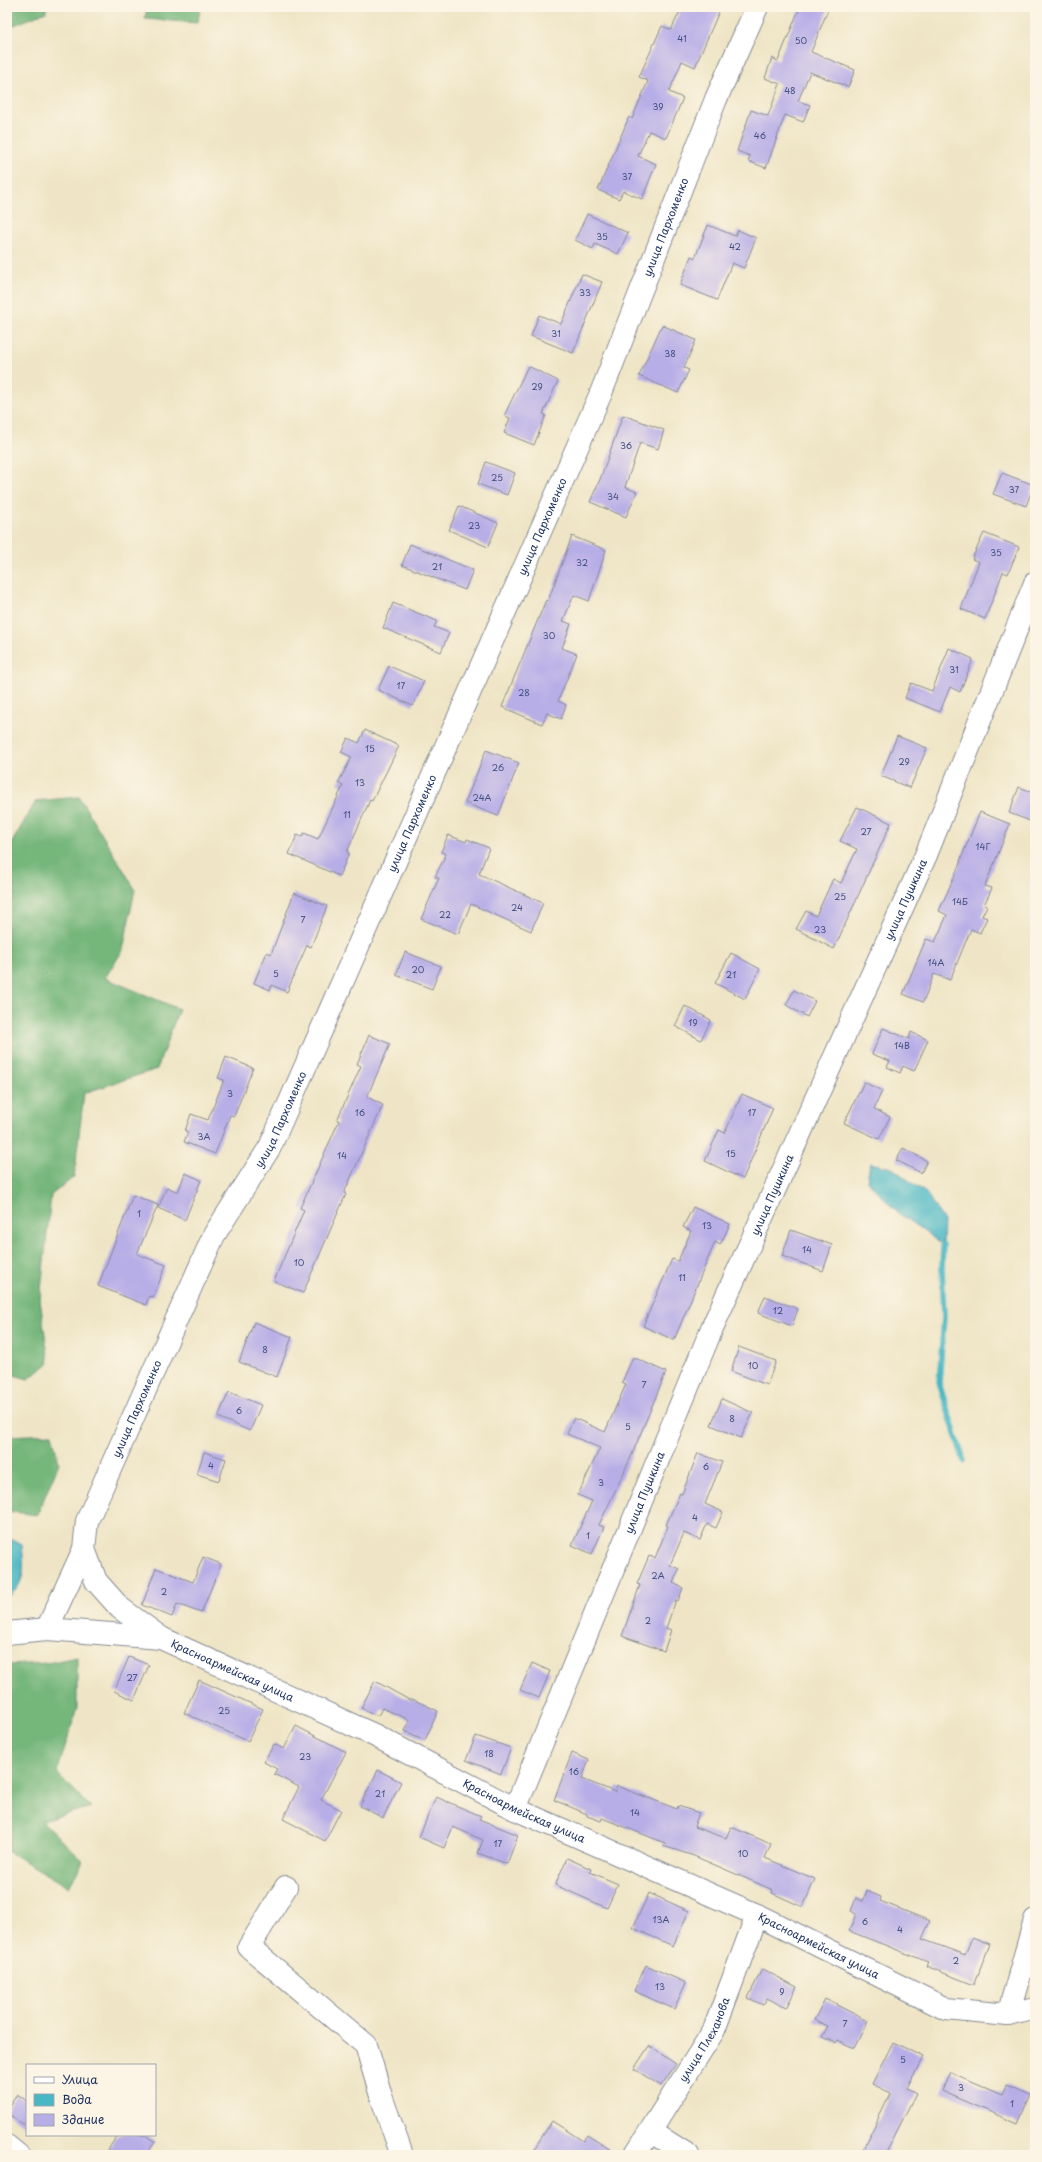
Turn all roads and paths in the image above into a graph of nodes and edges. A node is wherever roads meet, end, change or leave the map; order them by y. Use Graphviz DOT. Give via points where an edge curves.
graph roads {
  1 [pos="757,7"];
  2 [pos="1035,583"];
  3 [pos="84,1549"];
  4 [pos="48,1629"];
  5 [pos="7,1632"];
  6 [pos="161,1638"];
  7 [pos="514,1809"];
  8 [pos="286,1887"];
  9 [pos="757,1915"];
  10 [pos="1035,1920"];
  11 [pos="1035,2008"];
  12 [pos="1008,2015"];
  13 [pos="650,2132"];
  14 [pos="7,2146"];
  15 [pos="18,2155"];
  16 [pos="402,2155"];
  17 [pos="635,2155"];
  18 [pos="688,2155"];
  1 -- 3 [label="street, улица Пархоменко" via="716,99 601,394 270,1147 214,1235 87,1521"];
  2 -- 7 [label="street, улица Пушкина" via="926,855 712,1328"];
  3 -- 4 [label="street, улица Пархоменко"];
  3 -- 6 [label="street" via="96,1581 120,1608"];
  4 -- 5 [label="street, Красноармейская улица"];
  4 -- 6 [label="street, Красноармейская улица"];
  6 -- 7 [label="street, Красноармейская улица" via="374,1735"];
  7 -- 9 [label="street, Красноармейская улица"];
  8 -- 16 [label="street" via="249,1947 366,2045"];
  9 -- 12 [label="street, Красноармейская улица" via="946,2010"];
  9 -- 13 [label="street, улица Плеханова" via="714,2030"];
  10 -- 12 [label="street"];
  11 -- 12 [label="street, Красноармейская улица"];
  13 -- 17 [label="street, улица Плеханова"];
  13 -- 18 [label="street"];
  14 -- 15 [label="street"];
}
